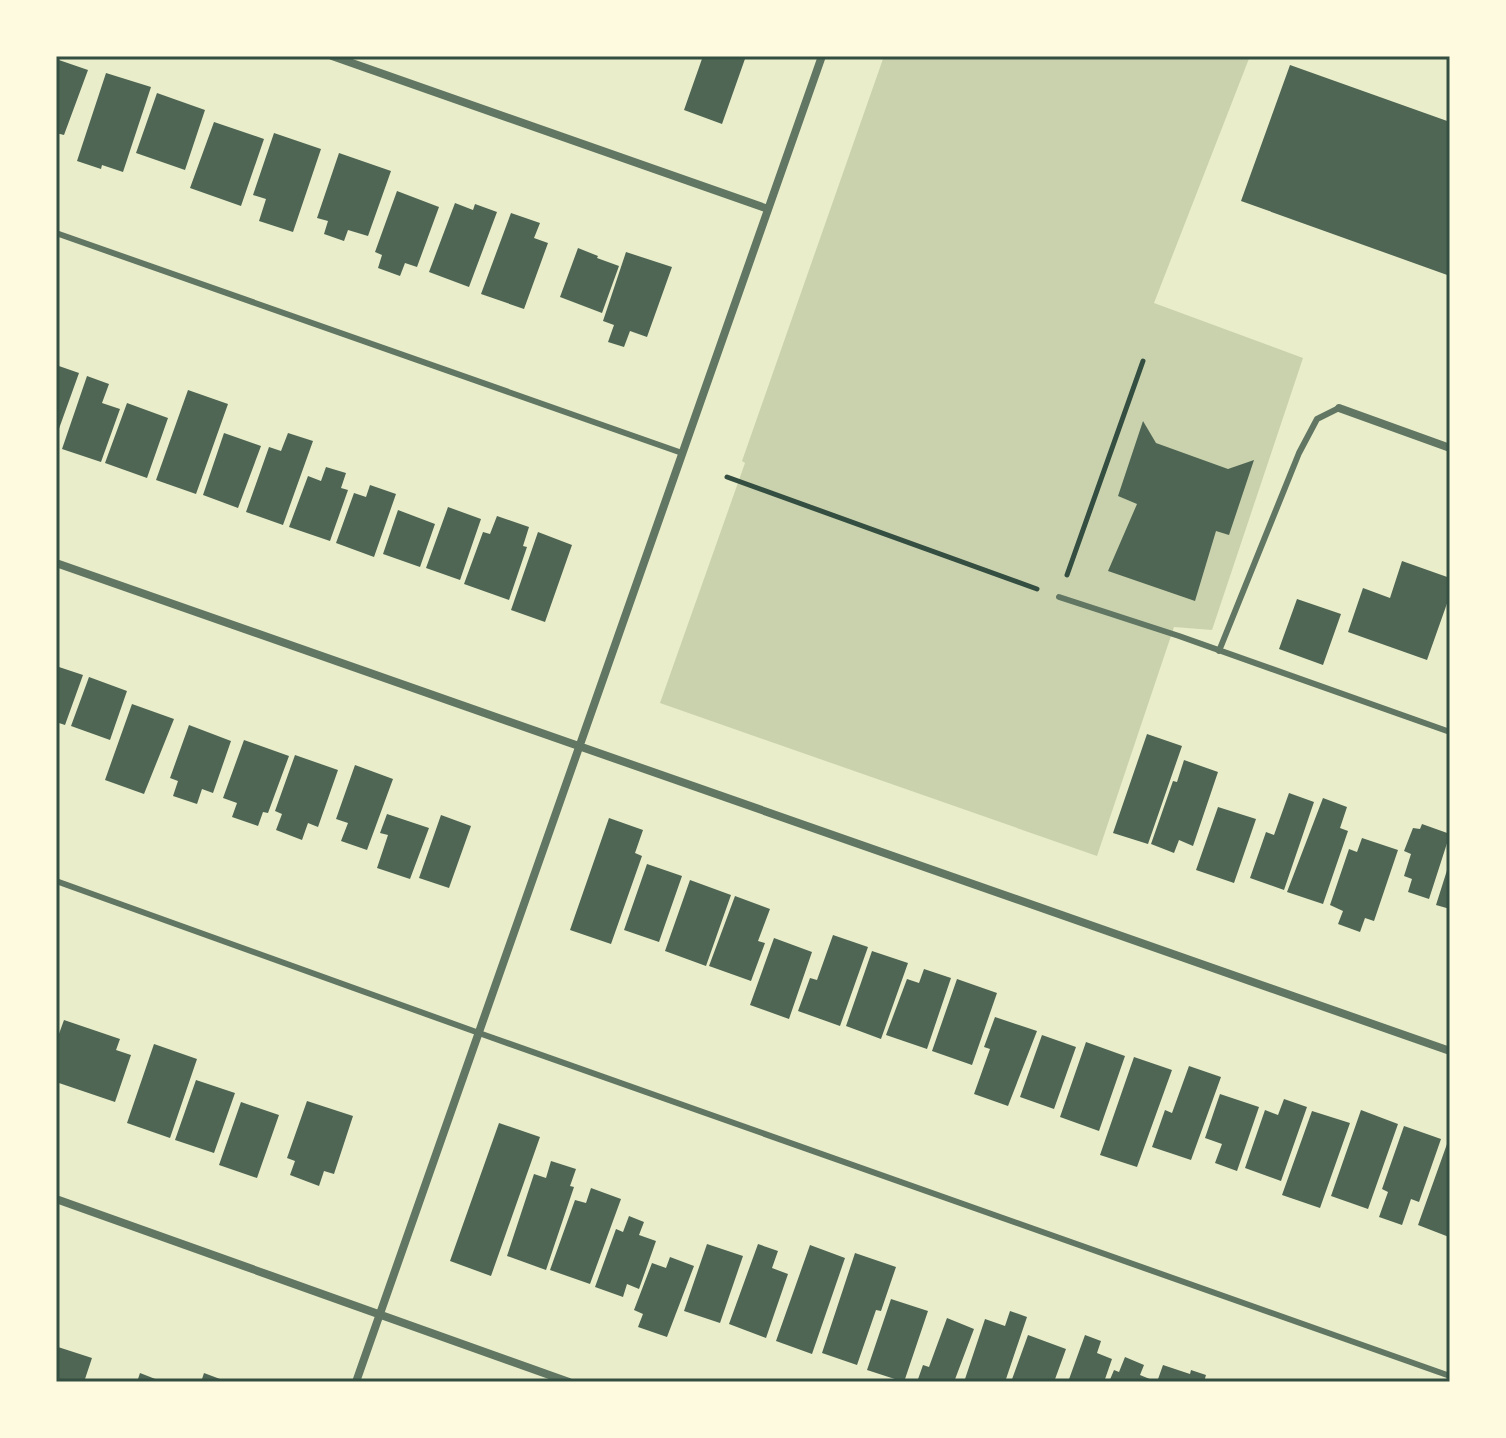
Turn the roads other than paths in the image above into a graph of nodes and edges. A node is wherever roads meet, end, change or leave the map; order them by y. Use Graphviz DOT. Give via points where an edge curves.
graph roads {
  1 [pos="332,56"];
  2 [pos="822,56"];
  3 [pos="768,209"];
  4 [pos="56,233"];
  5 [pos="1339,408"];
  6 [pos="1450,448"];
  7 [pos="682,453"];
  8 [pos="56,563"];
  9 [pos="1059,597"];
  10 [pos="1219,651"];
  11 [pos="1450,732"];
  12 [pos="579,746"];
  13 [pos="56,881"];
  14 [pos="479,1033"];
  15 [pos="1450,1051"];
  16 [pos="56,1199"];
  17 [pos="380,1315"];
  18 [pos="1450,1376"];
  19 [pos="356,1382"];
  20 [pos="569,1382"];
  1 -- 3 [label="street"];
  2 -- 3 [label="street"];
  3 -- 7 [label="street"];
  4 -- 7 [label="lane"];
  5 -- 6 [label="street"];
  5 -- 10 [label="lane" via="1317,419 1299,453"];
  7 -- 12 [label="street"];
  8 -- 12 [label="street"];
  9 -- 10 [label="lane"];
  10 -- 11 [label="lane"];
  12 -- 14 [label="street"];
  12 -- 15 [label="street"];
  13 -- 14 [label="lane"];
  14 -- 17 [label="street"];
  14 -- 18 [label="lane"];
  16 -- 17 [label="street"];
  17 -- 19 [label="street"];
  17 -- 20 [label="street"];
}
